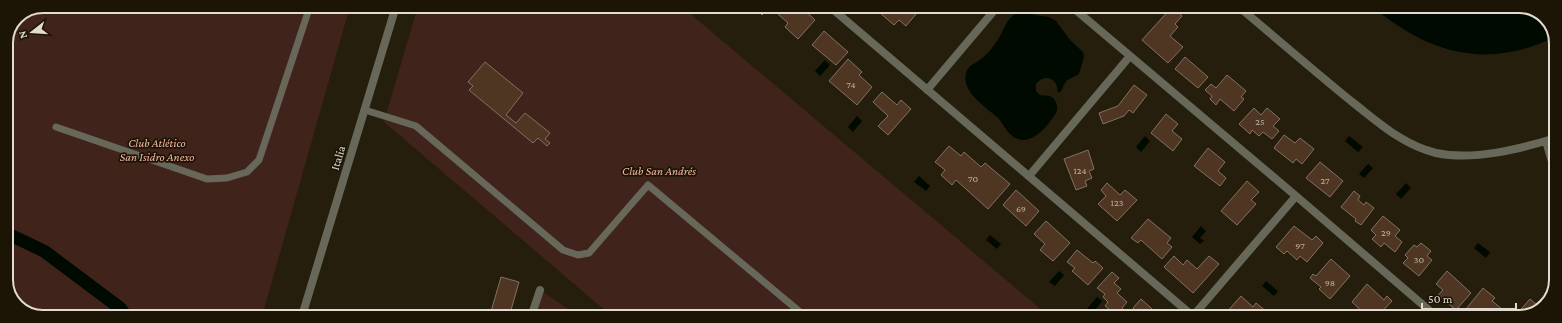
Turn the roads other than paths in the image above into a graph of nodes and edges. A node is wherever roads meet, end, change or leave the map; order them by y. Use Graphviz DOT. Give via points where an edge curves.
graph roads {
  1 [pos="308,13"];
  2 [pos="394,13"];
  3 [pos="837,13"];
  4 [pos="992,13"];
  5 [pos="1079,13"];
  6 [pos="1247,13"];
  7 [pos="1130,56"];
  8 [pos="927,90"];
  9 [pos="365,110"];
  10 [pos="56,127"];
  11 [pos="1549,140"];
  12 [pos="1546,141"];
  13 [pos="1549,151"];
  14 [pos="1029,176"];
  15 [pos="1296,196"];
  16 [pos="540,290"];
  17 [pos="304,310"];
  18 [pos="533,310"];
  19 [pos="798,310"];
  20 [pos="1187,310"];
  21 [pos="1199,310"];
  22 [pos="1429,310"];
  1 -- 10 [label="lane" via="259,160 247,172 227,178 207,179"];
  2 -- 9 [label="street, Italia"];
  3 -- 8 [label="street"];
  4 -- 8 [label="street"];
  5 -- 7 [label="street"];
  6 -- 12 [label="street" via="1319,75 1402,140 1436,153 1454,155 1502,151"];
  7 -- 14 [label="street"];
  7 -- 15 [label="street"];
  8 -- 14 [label="street"];
  9 -- 17 [label="street, Italia"];
  9 -- 19 [label="lane" via="416,126 563,250 578,255 589,253 648,185"];
  11 -- 12 [label="street"];
  12 -- 13 [label="street"];
  14 -- 20 [label="street"];
  15 -- 21 [label="street"];
  15 -- 22 [label="street"];
  16 -- 18 [label="street"];
}
